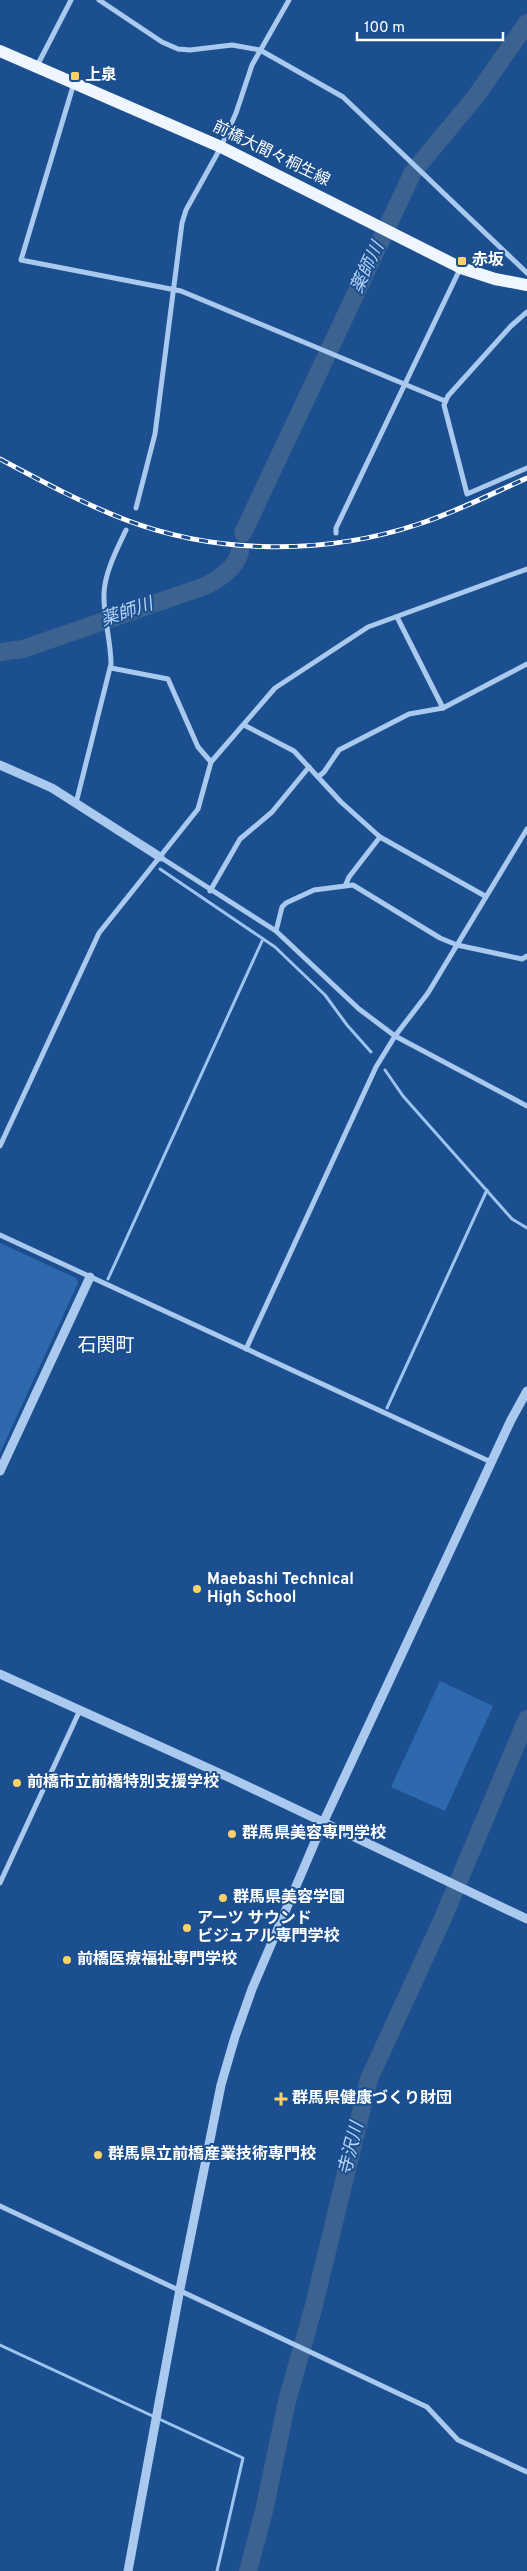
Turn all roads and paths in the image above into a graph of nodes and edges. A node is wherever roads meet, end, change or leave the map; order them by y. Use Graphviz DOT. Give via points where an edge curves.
graph roads {
  1 [pos="71,0"];
  2 [pos="99,0"];
  3 [pos="289,0"];
  4 [pos="0,50"];
  5 [pos="260,50"];
  6 [pos="37,66"];
  7 [pos="74,83"];
  8 [pos="220,147"];
  9 [pos="461,268"];
  10 [pos="527,273"];
  11 [pos="527,285"];
  12 [pos="173,289"];
  13 [pos="527,312"];
  14 [pos="404,386"];
  15 [pos="444,401"];
  16 [pos="527,468"];
  17 [pos="136,508"];
  18 [pos="126,530"];
  19 [pos="336,533"];
  20 [pos="527,569"];
  21 [pos="397,617"];
  22 [pos="527,664"];
  23 [pos="111,668"];
  24 [pos="444,708"];
  25 [pos="244,725"];
  26 [pos="211,762"];
  27 [pos="0,765"];
  28 [pos="309,767"];
  29 [pos="318,776"];
  30 [pos="76,803"];
  31 [pos="527,829"];
  32 [pos="380,837"];
  33 [pos="160,857"];
  34 [pos="346,884"];
  35 [pos="210,891"];
  36 [pos="485,896"];
  37 [pos="276,931"];
  38 [pos="457,945"];
  39 [pos="527,956"];
  40 [pos="395,1036"];
  41 [pos="527,1106"];
  42 [pos="0,1146"];
  43 [pos="0,1235"];
  44 [pos="90,1277"];
  45 [pos="246,1349"];
  46 [pos="527,1391"];
  47 [pos="491,1462"];
  48 [pos="0,1471"];
  49 [pos="0,1674"];
  50 [pos="80,1710"];
  51 [pos="323,1823"];
  52 [pos="0,1883"];
  53 [pos="527,1920"];
  54 [pos="0,2206"];
  55 [pos="180,2289"];
  56 [pos="527,2472"];
  57 [pos="128,2571"];
  1 -- 6 [label="street"];
  2 -- 5 [label="street" via="178,49 232,45"];
  3 -- 5 [label="street"];
  4 -- 6 [label="main road, 前橋大間々桐生線"];
  5 -- 8 [label="street"];
  5 -- 10 [label="street" via="338,94 356,108"];
  6 -- 7 [label="main road, 前橋大間々桐生線"];
  7 -- 8 [label="main road, 前橋大間々桐生線"];
  7 -- 12 [label="street" via="21,260"];
  8 -- 9 [label="main road, 前橋大間々桐生線"];
  8 -- 12 [label="street" via="184,216"];
  9 -- 11 [label="main road, 前橋大間々桐生線"];
  9 -- 14 [label="street"];
  12 -- 14 [label="street"];
  12 -- 17 [label="street" via="155,434"];
  13 -- 15 [label="street"];
  14 -- 15 [label="street"];
  14 -- 19 [label="street"];
  15 -- 16 [label="street" via="467,494"];
  18 -- 23 [label="street" via="104,591"];
  20 -- 21 [label="street"];
  21 -- 24 [label="street"];
  21 -- 25 [label="street" via="368,628 275,688"];
  22 -- 24 [label="street"];
  23 -- 26 [label="street" via="168,679 198,747"];
  23 -- 30 [label="street"];
  24 -- 29 [label="street" via="409,714 339,750"];
  25 -- 26 [label="street"];
  25 -- 28 [label="street" via="294,750"];
  26 -- 33 [label="street" via="198,809"];
  27 -- 30 [label="street"];
  28 -- 29 [label="street"];
  28 -- 35 [label="street" via="272,812 240,839"];
  29 -- 32 [label="street"];
  30 -- 33 [label="street"];
  31 -- 36 [label="street"];
  32 -- 34 [label="street"];
  32 -- 36 [label="street"];
  33 -- 35 [label="street"];
  33 -- 42 [label="street" via="93,943"];
  34 -- 37 [label="street" via="314,890 286,903 280,912"];
  34 -- 38 [label="street"];
  35 -- 37 [label="street"];
  36 -- 38 [label="street"];
  37 -- 40 [label="street" via="359,1008"];
  38 -- 39 [label="street" via="522,959"];
  38 -- 40 [label="street" via="428,993"];
  40 -- 41 [label="street"];
  40 -- 45 [label="street" via="376,1067"];
  43 -- 44 [label="street"];
  44 -- 45 [label="street"];
  44 -- 48 [label="street"];
  45 -- 47 [label="street"];
  46 -- 47 [label="street"];
  47 -- 51 [label="street"];
  49 -- 50 [label="street"];
  50 -- 51 [label="street"];
  50 -- 52 [label="street"];
  51 -- 53 [label="street"];
  51 -- 55 [label="street" via="252,1989 235,2037 221,2085"];
  54 -- 55 [label="street"];
  55 -- 56 [label="street" via="427,2407 458,2440"];
  55 -- 57 [label="street"];
}
